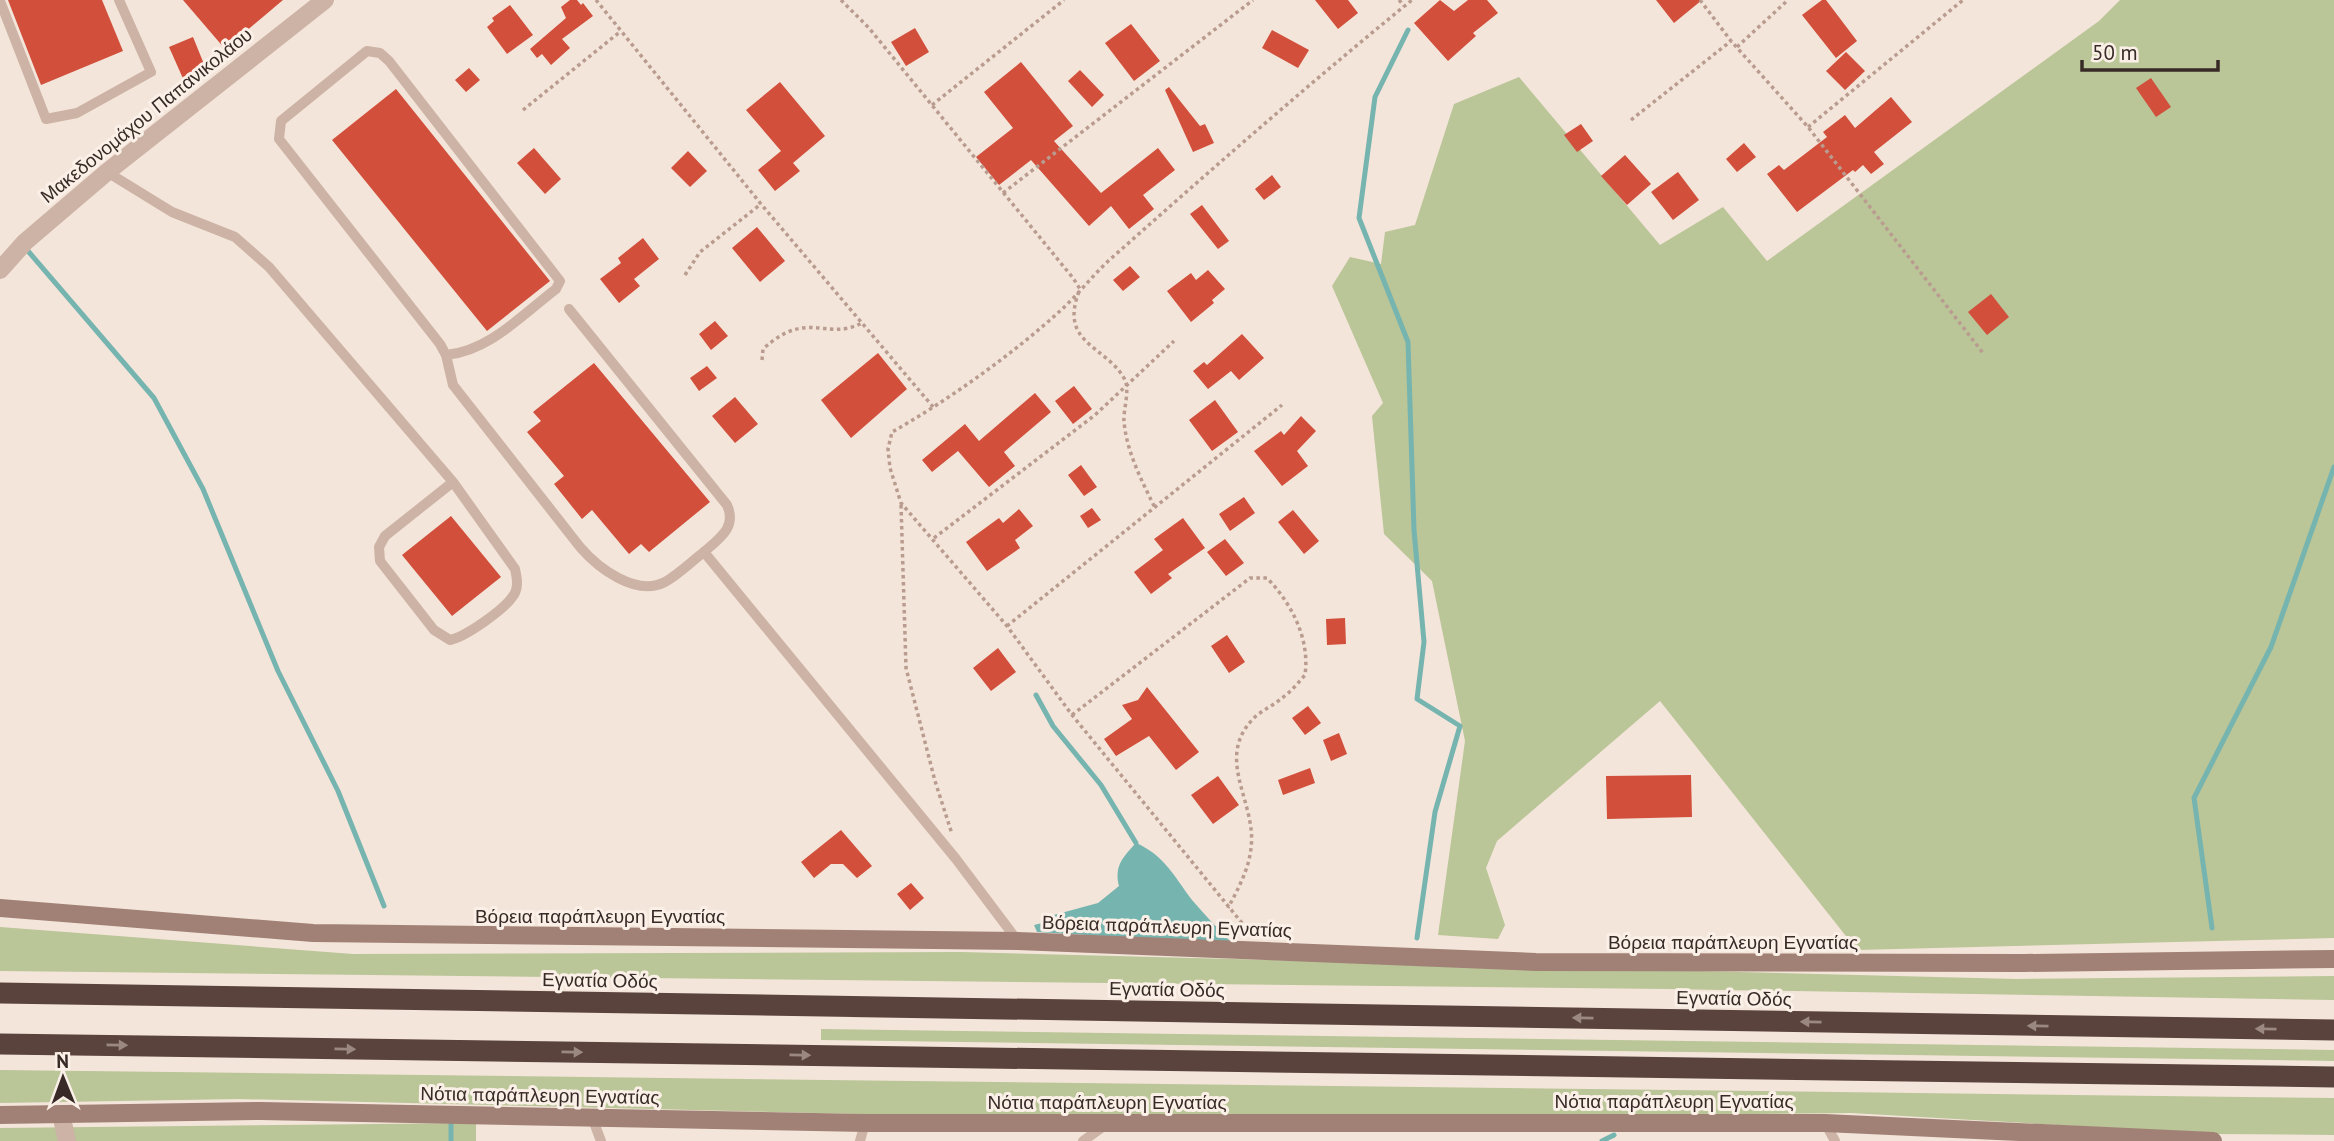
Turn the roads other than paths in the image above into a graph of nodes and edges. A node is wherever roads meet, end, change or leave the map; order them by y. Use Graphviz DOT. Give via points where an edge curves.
graph roads {
  1 [pos="120,0"];
  2 [pos="325,0"];
  3 [pos="0,1"];
  4 [pos="107,172"];
  5 [pos="0,270"];
  6 [pos="569,309"];
  7 [pos="446,355"];
  8 [pos="453,482"];
  9 [pos="704,552"];
  10 [pos="0,908"];
  11 [pos="1018,941"];
  12 [pos="2334,959"];
  13 [pos="0,993"];
  14 [pos="2334,1030"];
  15 [pos="0,1044"];
  16 [pos="2334,1077"];
  17 [pos="61,1114"];
  18 [pos="0,1115"];
  19 [pos="592,1117"];
  20 [pos="864,1122"];
  21 [pos="1825,1123"];
  22 [pos="1107,1124"];
  23 [pos="2090,1137"];
  24 [pos="67,1141"];
  25 [pos="601,1141"];
  26 [pos="860,1141"];
  27 [pos="1083,1141"];
  28 [pos="1835,1141"];
  29 [pos="2213,1141"];
  1 -- 3 [label="lane" via="151,72 76,113 46,118"];
  2 -- 4 [label="street, Μακεδονομάχου Παπανικολάου"];
  4 -- 5 [label="street, Μακεδονομάχου Παπανικολάου" via="25,242"];
  4 -- 8 [label="lane" via="172,212 235,237 269,267"];
  6 -- 9 [label="lane" via="727,505 728,530"];
  7 -- 7 [label="lane" via="279,139 281,121 367,51 380,53 389,61 560,281 556,289 481,347"];
  7 -- 9 [label="lane" via="453,385 580,547 603,569 637,584 654,585 667,581"];
  8 -- 8 [label="lane" via="514,569 518,582 513,596 463,638 450,639 434,630 380,561 379,547 385,536"];
  9 -- 11 [label="lane"];
  10 -- 11 [label="street, Βόρεια παράπλευρη Εγνατίας" via="313,933"];
  11 -- 12 [label="street, Βόρεια παράπλευρη Εγνατίας" via="1536,962"];
  14 -- 13 [label="highway, Εγνατία Οδός, one-way"];
  15 -- 16 [label="highway, one-way"];
  17 -- 18 [label="street, Νότια παράπλευρη Εγνατίας"];
  17 -- 19 [label="street, Νότια παράπλευρη Εγνατίας" via="261,1111"];
  17 -- 24 [label="street"];
  19 -- 20 [label="street, Νότια παράπλευρη Εγνατίας"];
  19 -- 25 [label="lane"];
  20 -- 22 [label="street, Νότια παράπλευρη Εγνατίας"];
  20 -- 26 [label="lane"];
  21 -- 22 [label="street, Νότια παράπλευρη Εγνατίας"];
  21 -- 23 [label="street, Νότια παράπλευρη Εγνατίας"];
  21 -- 28 [label="lane"];
  22 -- 27 [label="lane"];
  23 -- 29 [label="street, Νότια παράπλευρη Εγνατίας"];
}
